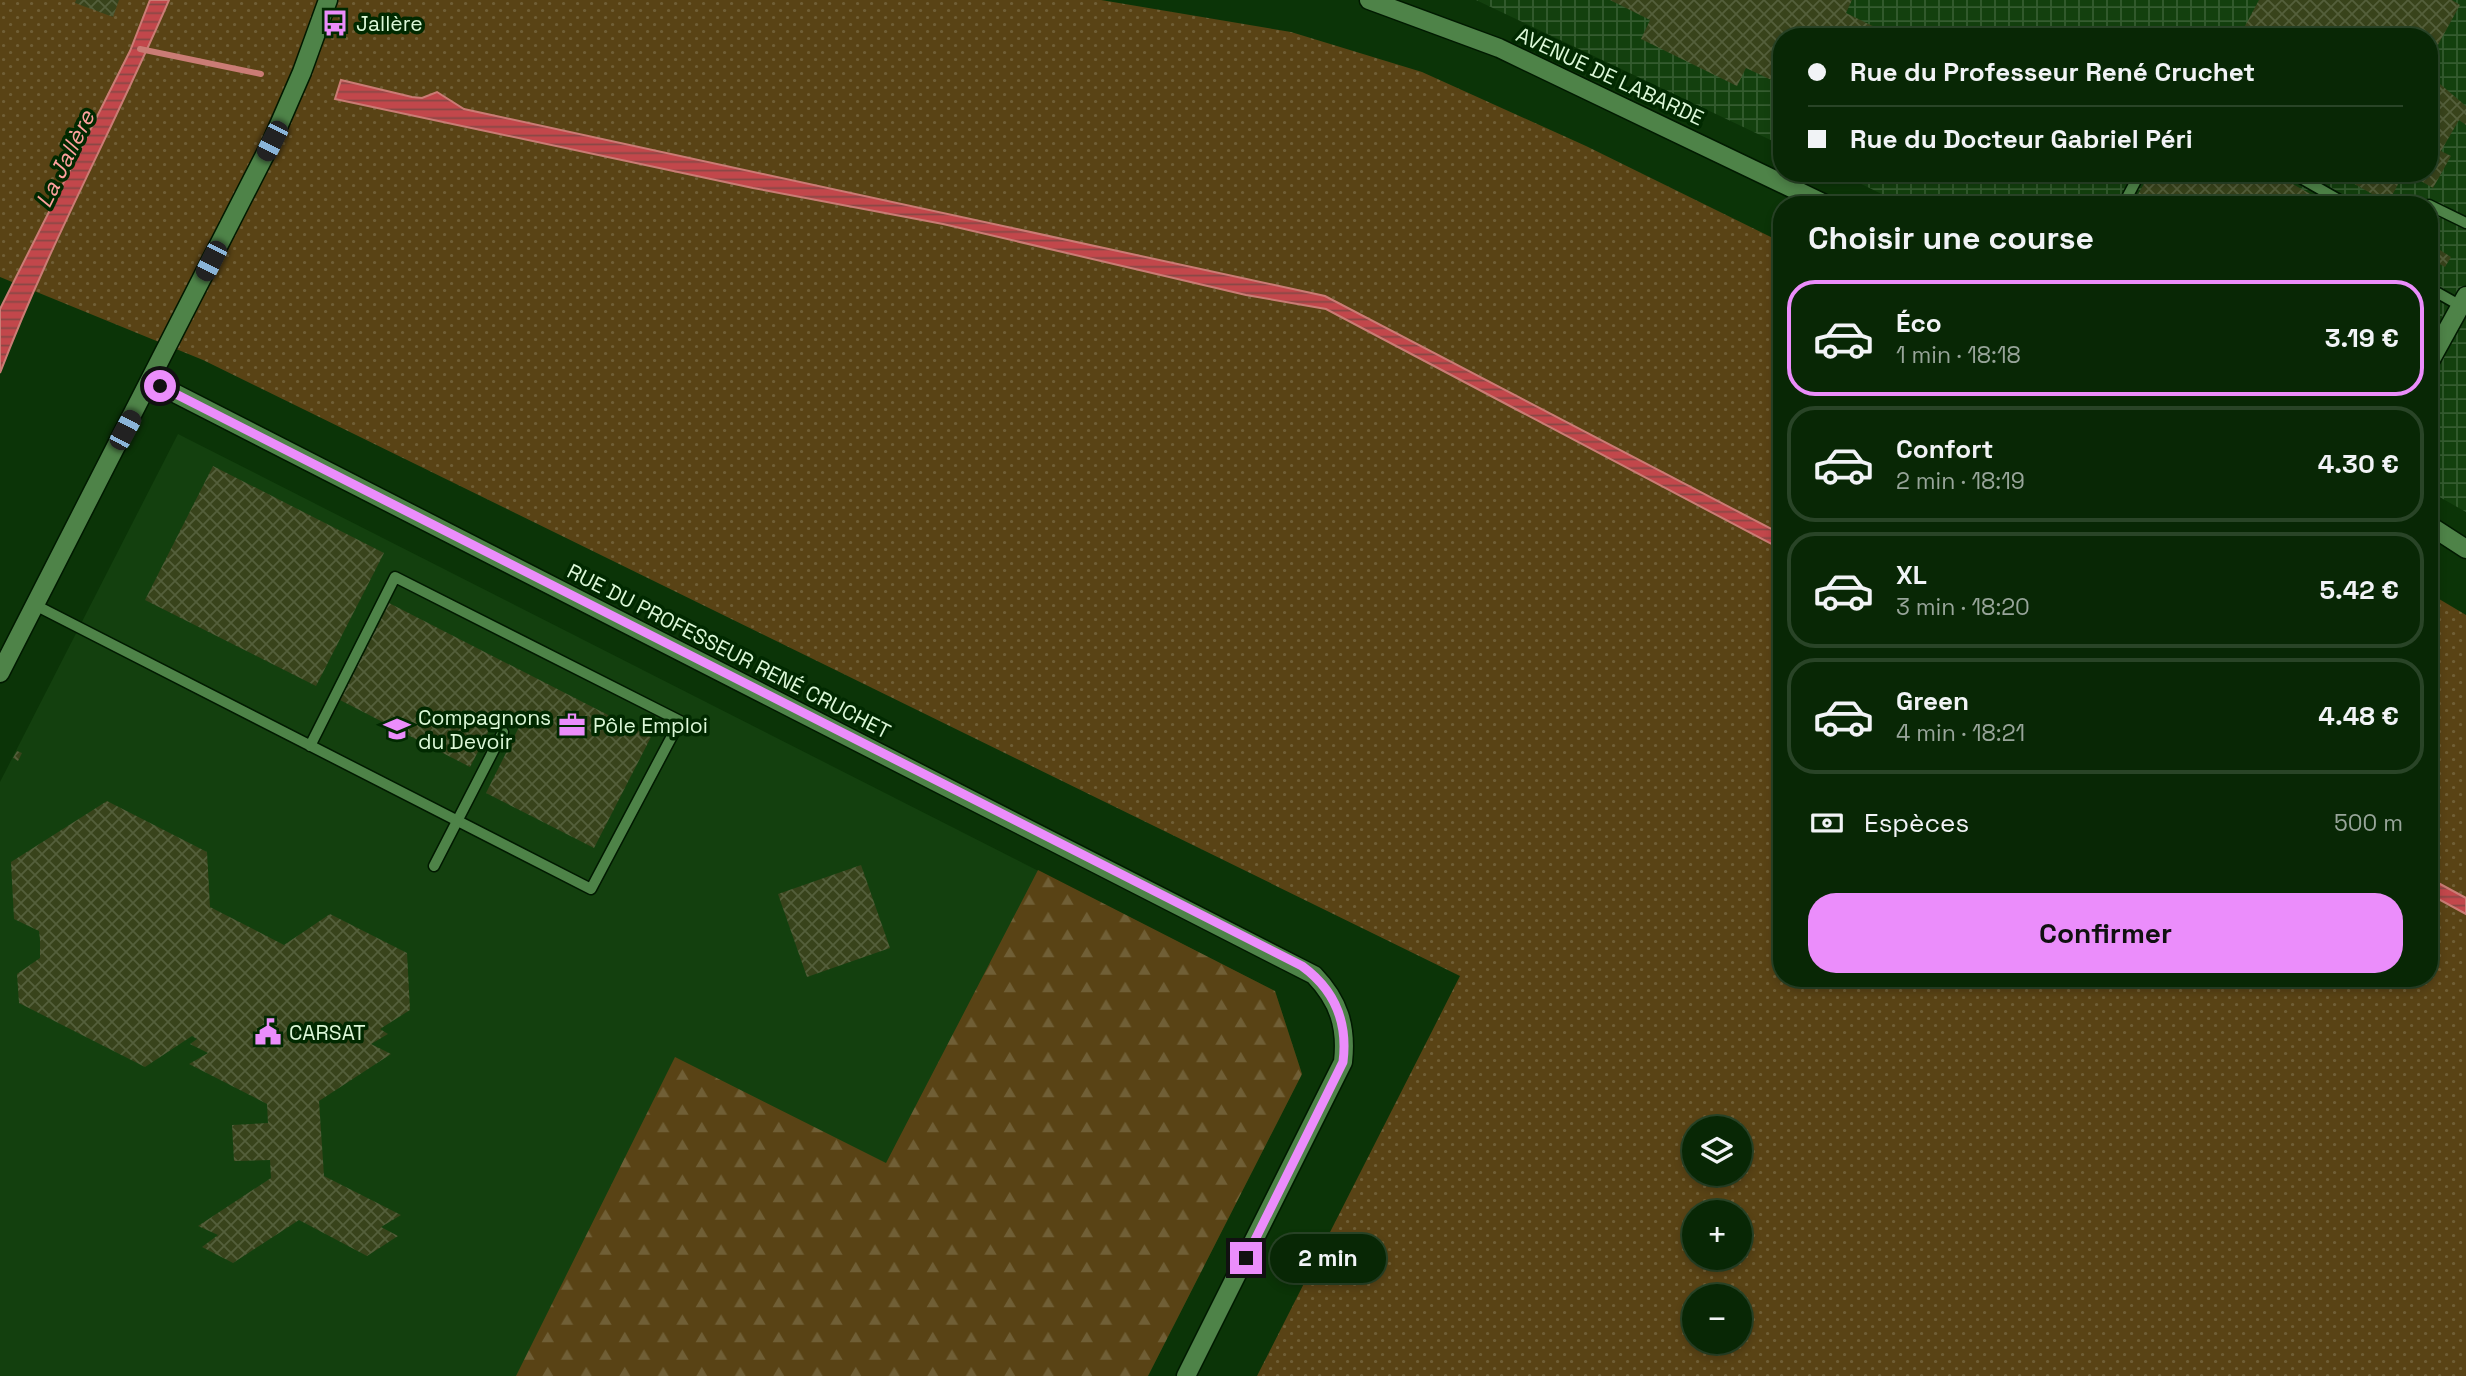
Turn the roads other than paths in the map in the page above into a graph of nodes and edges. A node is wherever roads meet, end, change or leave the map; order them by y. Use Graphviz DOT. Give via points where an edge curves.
graph roads {
  1 [pos="328,0"];
  2 [pos="1369,0"];
  3 [pos="1773,179"];
  4 [pos="1779,182"];
  5 [pos="2308,182"];
  6 [pos="1808,196"];
  7 [pos="2332,196"];
  8 [pos="2438,209"];
  9 [pos="2466,223"];
  10 [pos="2438,291"];
  11 [pos="2463,301"];
  12 [pos="2438,347"];
  13 [pos="151,381"];
  14 [pos="2438,531"];
  15 [pos="2466,549"];
  16 [pos="35,606"];
  17 [pos="0,673"];
  18 [pos="503,732"];
  19 [pos="310,746"];
  20 [pos="458,821"];
  21 [pos="434,866"];
  22 [pos="1186,1376"];
  1 -- 13 [label="street" via="272,141"];
  2 -- 3 [label="street, AVENUE DE LABARDE" via="1511,53"];
  4 -- 6 [label="street, AVENUE DE LABARDE"];
  5 -- 7 [label="lane"];
  8 -- 9 [label="lane"];
  10 -- 11 [label="lane"];
  11 -- 12 [label="street"];
  13 -- 16 [label="street"];
  13 -- 22 [label="street, RUE DU PROFESSEUR RENÉ CRUCHET" via="1314,975 1334,999 1344,1029 1343,1062"];
  14 -- 15 [label="street"];
  16 -- 17 [label="street"];
  16 -- 19 [label="lane"];
  18 -- 20 [label="lane"];
  19 -- 20 [label="lane"];
  19 -- 20 [label="lane" via="395,577 680,721 591,889"];
  20 -- 21 [label="lane"];
}
